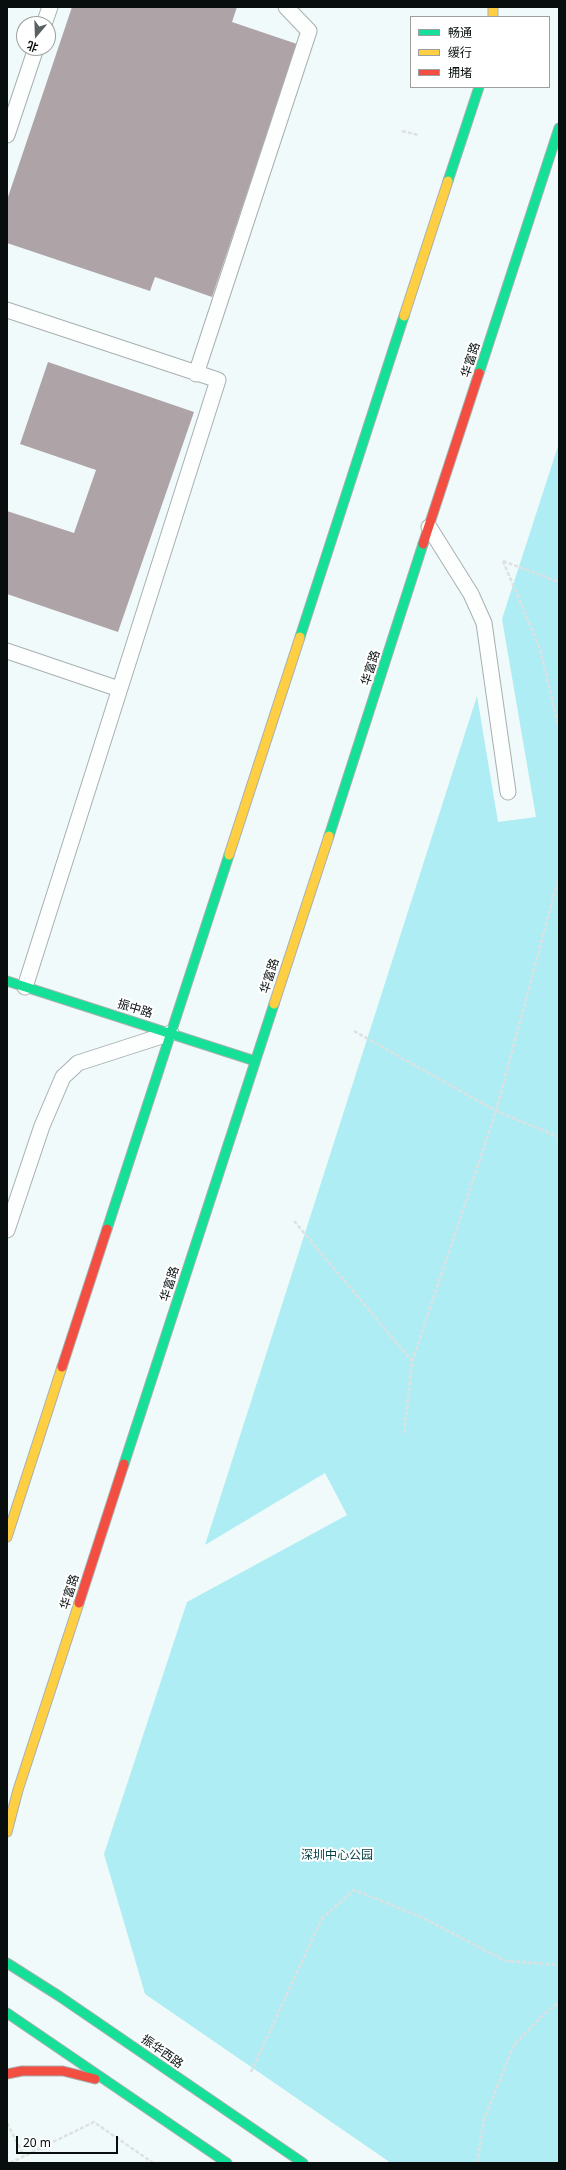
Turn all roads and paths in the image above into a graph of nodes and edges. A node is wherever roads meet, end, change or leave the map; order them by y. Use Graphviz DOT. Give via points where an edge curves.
graph roads {
  1 [pos="286,7"];
  2 [pos="33,56"];
  3 [pos="479,88"];
  4 [pos="559,128"];
  5 [pos="402,131"];
  6 [pos="7,135"];
  7 [pos="419,135"];
  8 [pos="7,310"];
  9 [pos="196,374"];
  10 [pos="429,527"];
  11 [pos="559,582"];
  12 [pos="7,651"];
  13 [pos="119,689"];
  14 [pos="559,729"];
  15 [pos="508,792"];
  16 [pos="559,876"];
  17 [pos="7,981"];
  18 [pos="25,987"];
  19 [pos="354,1031"];
  20 [pos="171,1033"];
  21 [pos="255,1061"];
  22 [pos="496,1111"];
  23 [pos="559,1136"];
  24 [pos="294,1221"];
  25 [pos="7,1230"];
  26 [pos="412,1362"];
  27 [pos="404,1433"];
  28 [pos="7,1536"];
  29 [pos="7,1832"];
  30 [pos="7,1963"];
  31 [pos="559,1965"];
  32 [pos="559,2002"];
  33 [pos="7,2013"];
  34 [pos="251,2072"];
  35 [pos="7,2074"];
  36 [pos="110,2083"];
  37 [pos="7,2123"];
  38 [pos="24,2156"];
  39 [pos="10,2163"];
  40 [pos="153,2163"];
  41 [pos="227,2163"];
  42 [pos="303,2163"];
  43 [pos="477,2163"];
  1 -- 9 [label="lane" via="309,31"];
  2 -- 6 [label="lane"];
  3 -- 20 [label="main road"];
  4 -- 10 [label="main road, 华富路"];
  5 -- 7 [label="path"];
  8 -- 9 [label="lane"];
  9 -- 13 [label="lane" via="218,380"];
  10 -- 15 [label="lane" via="471,594 484,623"];
  10 -- 21 [label="main road, 华富路"];
  11 -- 14 [label="path" via="504,561 540,649"];
  12 -- 13 [label="lane"];
  13 -- 18 [label="lane"];
  16 -- 22 [label="path"];
  17 -- 18 [label="main road, 振中路"];
  18 -- 20 [label="main road, 振中路"];
  19 -- 22 [label="path"];
  20 -- 21 [label="main road, 振中路"];
  20 -- 25 [label="lane" via="78,1063 63,1077 42,1126"];
  20 -- 28 [label="main road"];
  21 -- 29 [label="main road, 华富路" via="20,1783"];
  22 -- 23 [label="path"];
  22 -- 26 [label="path"];
  24 -- 26 [label="path"];
  26 -- 27 [label="path"];
  30 -- 42 [label="main road, 振华西路" via="60,1996"];
  31 -- 34 [label="path" via="506,1961 421,1917 354,1890 322,1918"];
  32 -- 43 [label="path" via="514,2045 484,2119"];
  33 -- 36 [label="main road"];
  35 -- 36 [label="main road" via="22,2071 64,2071"];
  36 -- 41 [label="main road"];
  37 -- 38 [label="path"];
  38 -- 39 [label="path"];
  38 -- 40 [label="path" via="94,2122"];
}
